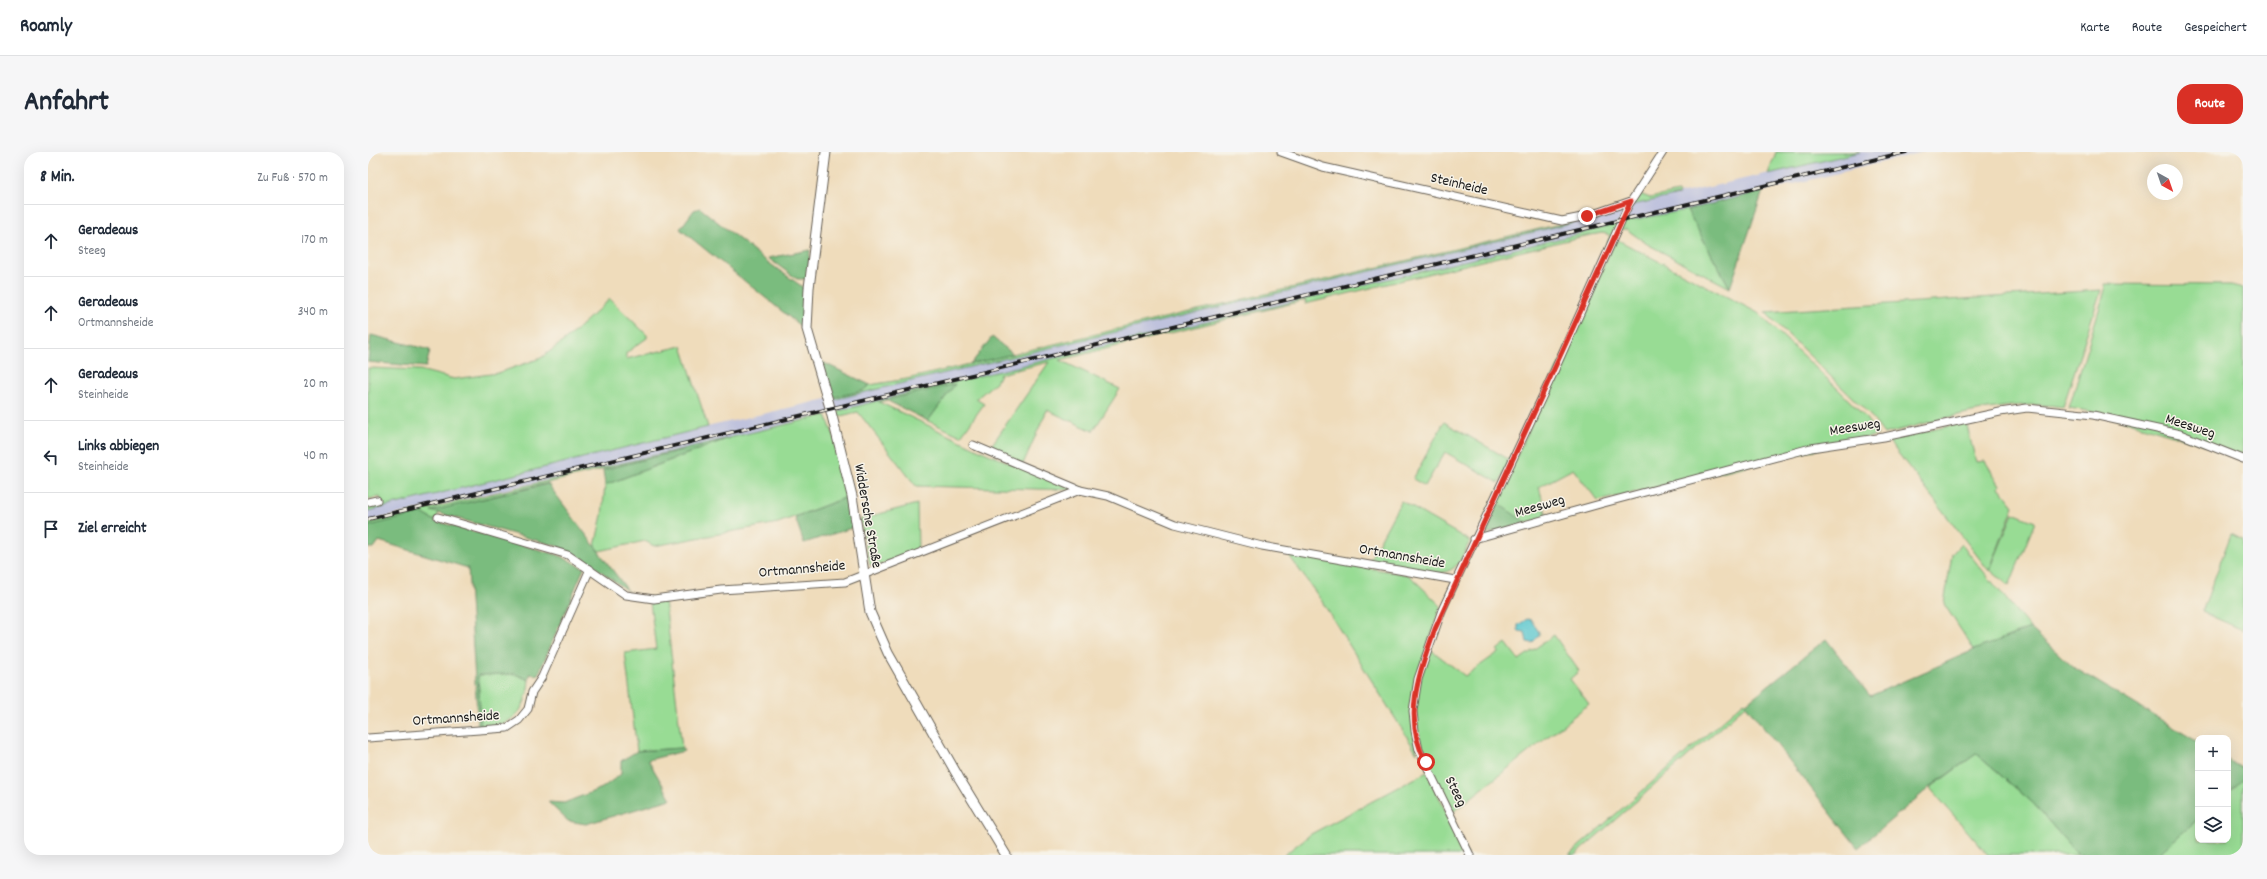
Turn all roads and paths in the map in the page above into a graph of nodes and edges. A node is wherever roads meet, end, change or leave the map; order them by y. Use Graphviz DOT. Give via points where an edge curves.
graph roads {
  1 [pos="826,152"];
  2 [pos="1281,152"];
  3 [pos="1663,152"];
  4 [pos="1631,201"];
  5 [pos="973,445"];
  6 [pos="2243,459"];
  7 [pos="1080,490"];
  8 [pos="378,500"];
  9 [pos="368,502"];
  10 [pos="438,518"];
  11 [pos="1474,539"];
  12 [pos="590,569"];
  13 [pos="863,575"];
  14 [pos="1455,580"];
  15 [pos="368,738"];
  16 [pos="1006,855"];
  17 [pos="1470,855"];
  1 -- 13 [label="street, Widdersche Straße" via="809,288 807,329 852,496 864,562"];
  2 -- 4 [label="street, Steinheide" via="1323,167 1562,221"];
  3 -- 4 [label="street"];
  4 -- 11 [label="street, Ortmannsheide" via="1552,376"];
  5 -- 7 [label="street, Ortmannsheide"];
  6 -- 11 [label="street, Meesweg" via="2172,433 2093,415 2027,408 1884,438 1811,448"];
  7 -- 13 [label="street, Ortmannsheide"];
  7 -- 14 [label="street, Ortmannsheide" via="1108,496 1175,524 1262,546"];
  8 -- 9 [label="street"];
  10 -- 12 [label="street, Ortmannsheide" via="556,551 573,557"];
  11 -- 14 [label="street, Ortmannsheide"];
  12 -- 13 [label="street, Ortmannsheide" via="626,595 654,599 722,590 845,582"];
  12 -- 15 [label="street, Ortmannsheide" via="542,677 532,692 528,710 519,720 507,728"];
  13 -- 16 [label="street, Widdersche Straße" via="870,612 888,653"];
  14 -- 17 [label="street, Steeg" via="1439,616 1418,679 1413,711 1419,750"];
}
